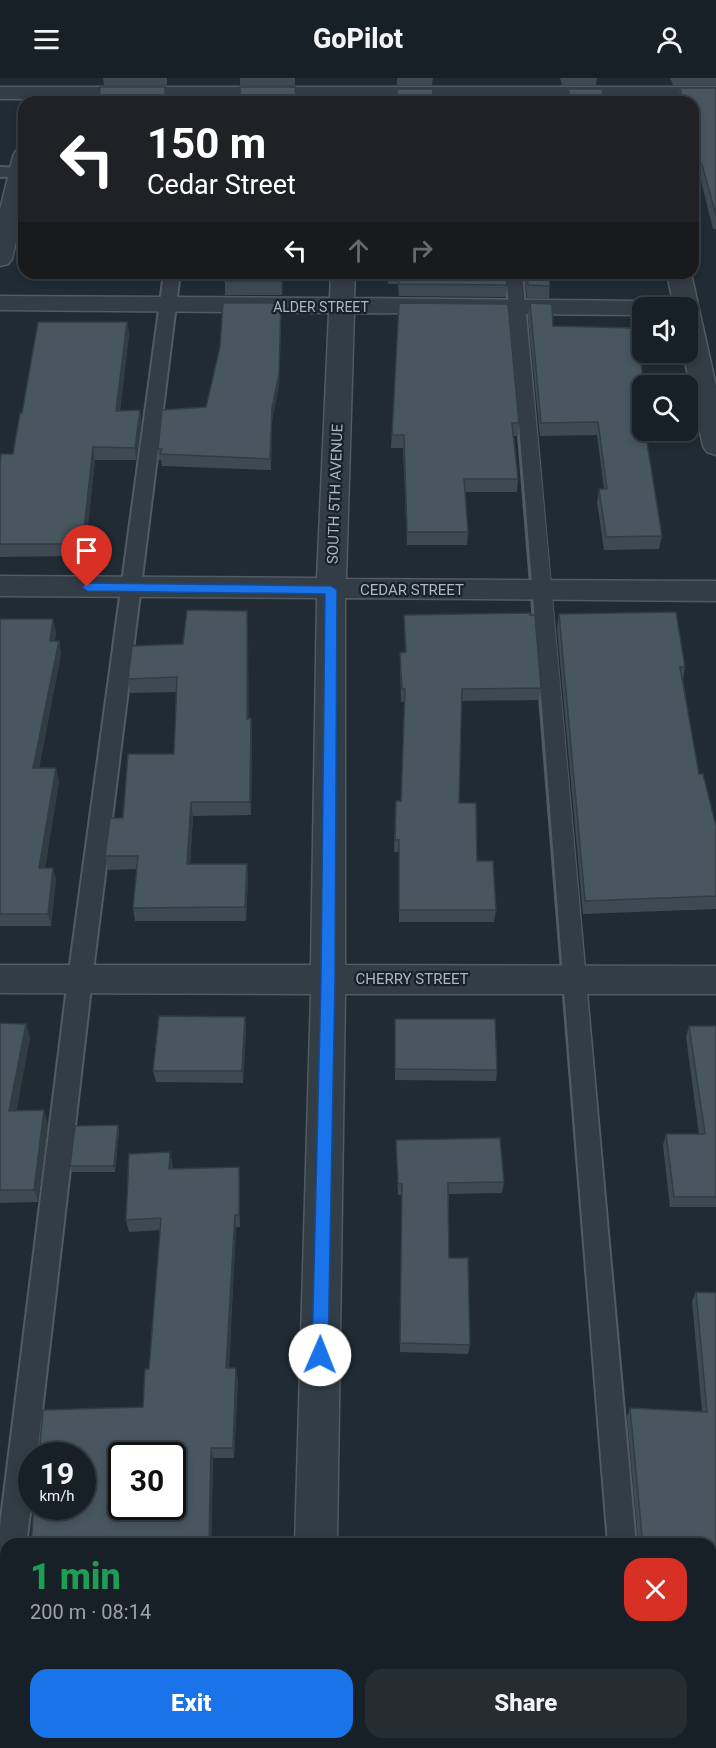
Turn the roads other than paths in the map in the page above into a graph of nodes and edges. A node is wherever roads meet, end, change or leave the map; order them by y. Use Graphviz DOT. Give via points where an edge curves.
graph roads {
  1 [pos="39,91"];
  2 [pos="343,91"];
  3 [pos="632,91"];
  4 [pos="0,93"];
  5 [pos="716,93"];
  6 [pos="166,96"];
  7 [pos="216,96"];
  8 [pos="471,96"];
  9 [pos="520,96"];
  10 [pos="15,166"];
  11 [pos="0,259"];
  12 [pos="171,279"];
  13 [pos="343,279"];
  14 [pos="515,279"];
  15 [pos="681,279"];
  16 [pos="685,297"];
  17 [pos="0,303"];
  18 [pos="168,305"];
  19 [pos="342,307"];
  20 [pos="517,308"];
  21 [pos="632,308"];
  22 [pos="698,357"];
  23 [pos="716,446"];
  24 [pos="0,586"];
  25 [pos="131,588"];
  26 [pos="331,590"];
  27 [pos="543,590"];
  28 [pos="716,591"];
  29 [pos="0,979"];
  30 [pos="328,979"];
  31 [pos="80,980"];
  32 [pos="573,980"];
  33 [pos="716,980"];
  34 [pos="13,1538"];
  35 [pos="316,1538"];
  36 [pos="621,1538"];
  1 -- 4 [label="street"];
  1 -- 6 [label="street"];
  2 -- 7 [label="street"];
  2 -- 8 [label="street"];
  3 -- 5 [label="street"];
  3 -- 9 [label="street"];
  10 -- 11 [label="street"];
  12 -- 18 [label="lane"];
  13 -- 19 [label="street, SOUTH 5TH AVENUE"];
  14 -- 20 [label="lane"];
  15 -- 16 [label="street"];
  17 -- 18 [label="street, ALDER STREET"];
  18 -- 19 [label="street, ALDER STREET"];
  18 -- 25 [label="lane"];
  19 -- 20 [label="street, ALDER STREET"];
  19 -- 26 [label="street, SOUTH 5TH AVENUE"];
  20 -- 21 [label="street, ALDER STREET"];
  20 -- 27 [label="lane"];
  22 -- 23 [label="street"];
  24 -- 25 [label="street, CEDAR STREET"];
  25 -- 26 [label="street, CEDAR STREET"];
  25 -- 31 [label="lane"];
  26 -- 27 [label="street, CEDAR STREET"];
  26 -- 30 [label="street, SOUTH 5TH AVENUE"];
  27 -- 28 [label="street, CEDAR STREET"];
  27 -- 32 [label="lane"];
  29 -- 31 [label="street, CHERRY STREET"];
  30 -- 31 [label="street, CHERRY STREET"];
  30 -- 32 [label="street, CHERRY STREET"];
  30 -- 35 [label="street, SOUTH 5TH AVENUE"];
  31 -- 34 [label="lane"];
  32 -- 33 [label="street, CHERRY STREET"];
  32 -- 36 [label="lane"];
}
